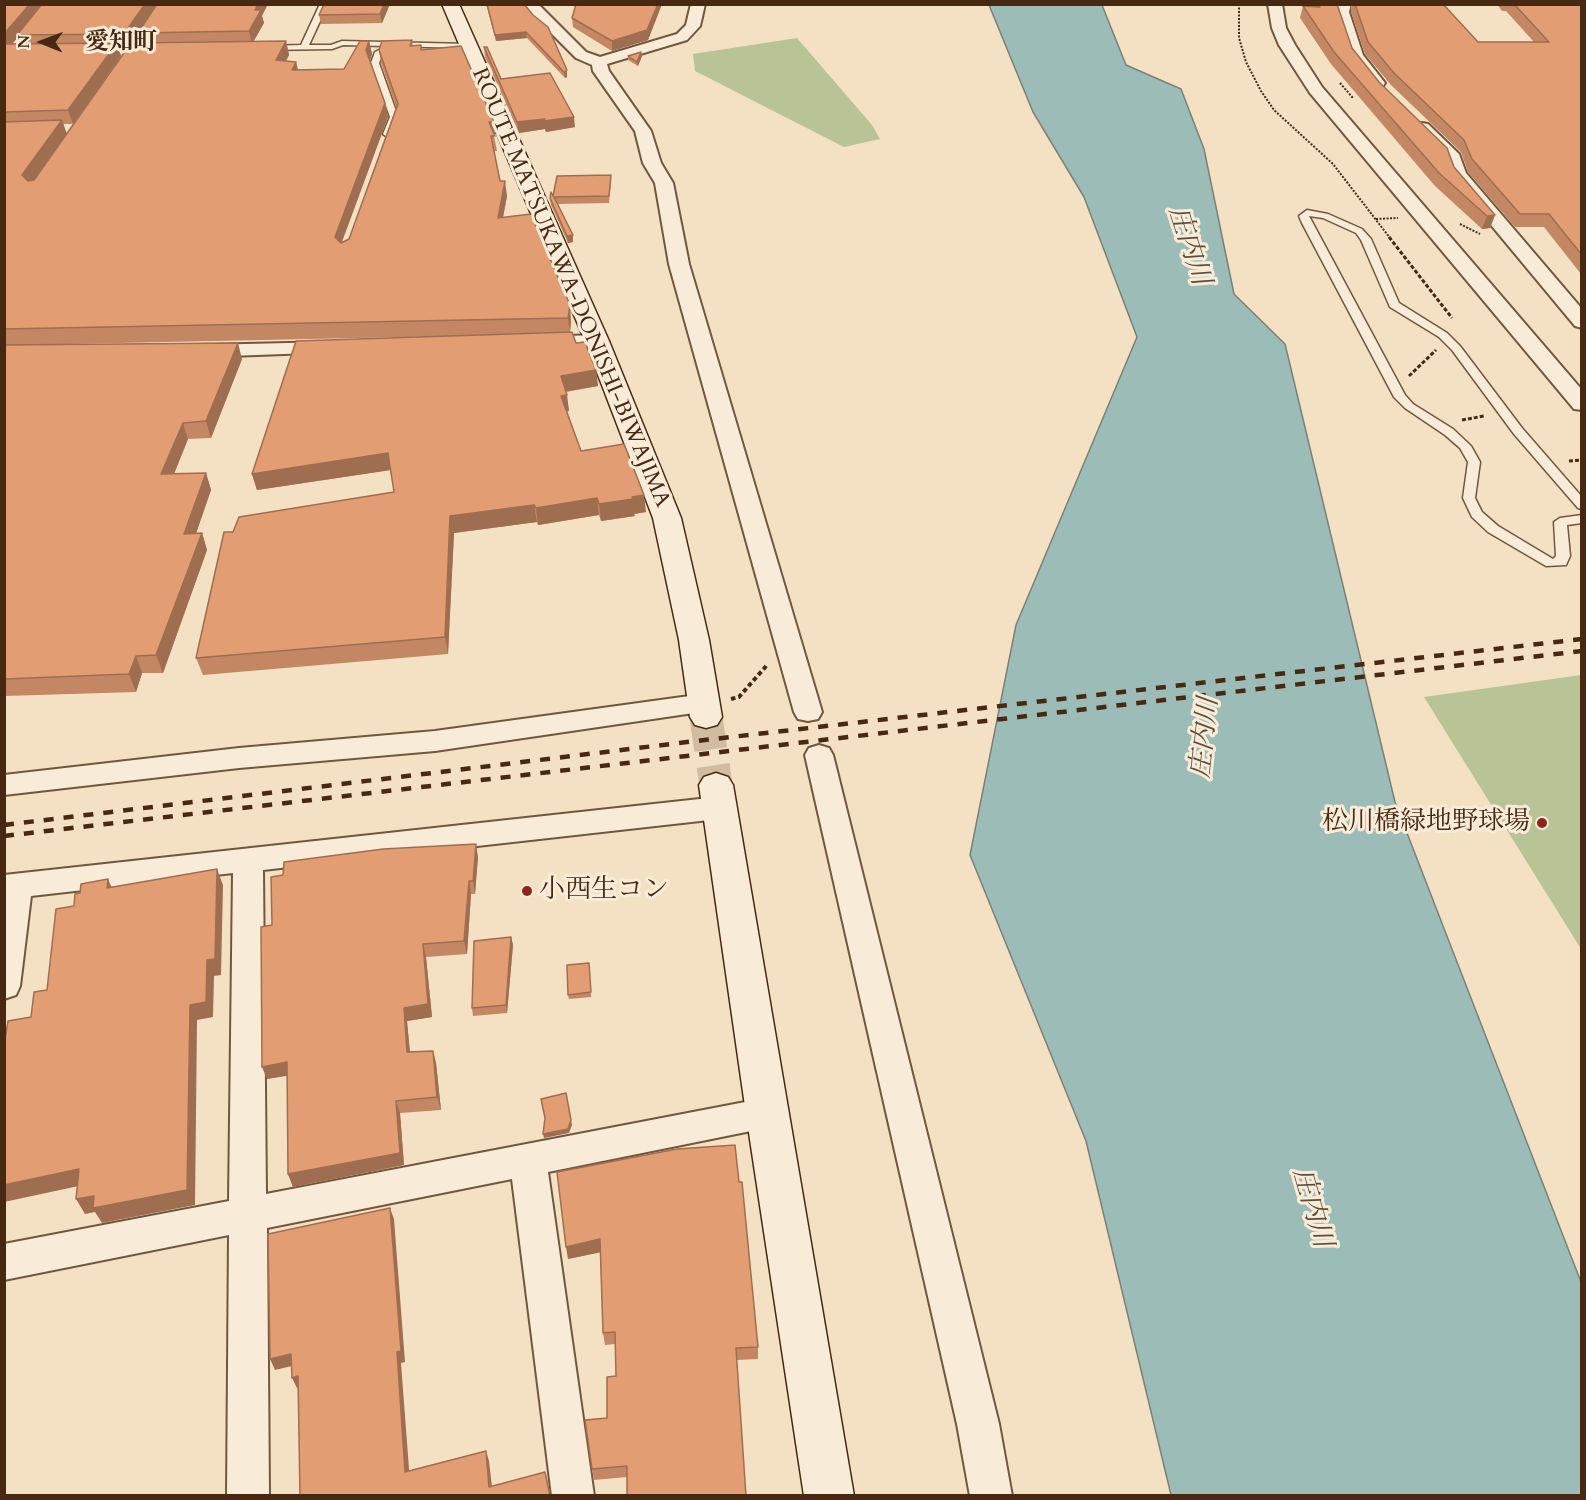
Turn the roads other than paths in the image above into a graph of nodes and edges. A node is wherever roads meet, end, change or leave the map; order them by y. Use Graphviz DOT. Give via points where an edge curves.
graph roads {
  1 [pos="324,4"];
  2 [pos="450,4"];
  3 [pos="529,4"];
  4 [pos="698,4"];
  5 [pos="1275,4"];
  6 [pos="1344,4"];
  7 [pos="417,46"];
  8 [pos="468,46"];
  9 [pos="332,47"];
  10 [pos="304,48"];
  11 [pos="258,49"];
  12 [pos="380,52"];
  13 [pos="599,62"];
  14 [pos="1391,98"];
  15 [pos="1406,113"];
  16 [pos="382,149"];
  17 [pos="1581,322"];
  18 [pos="597,341"];
  19 [pos="515,343"];
  20 [pos="352,348"];
  21 [pos="179,352"];
  22 [pos="1581,404"];
  23 [pos="1581,504"];
  24 [pos="1581,519"];
  25 [pos="705,710"];
  26 [pos="808,711"];
  27 [pos="819,755"];
  28 [pos="4,785"];
  29 [pos="717,796"];
  30 [pos="248,860"];
  31 [pos="11,886"];
  32 [pos="4,986"];
  33 [pos="766,1113"];
  34 [pos="528,1160"];
  35 [pos="248,1214"];
  36 [pos="4,1262"];
  37 [pos="248,1496"];
  38 [pos="573,1496"];
  39 [pos="829,1496"];
  40 [pos="991,1496"];
  1 -- 10 [label="lane"];
  2 -- 8 [label="main road, ROUTE MATSUKAWA-DONISHI-BIWAJIMA"];
  3 -- 13 [label="street" via="581,55"];
  4 -- 13 [label="street" via="693,26 682,37"];
  5 -- 22 [label="street" via="1287,45 1316,90"];
  6 -- 14 [label="street" via="1342,12 1356,56"];
  7 -- 8 [label="lane"];
  7 -- 9 [label="lane" via="397,42 342,43"];
  7 -- 12 [label="lane"];
  8 -- 18 [label="main road, ROUTE MATSUKAWA-DONISHI-BIWAJIMA"];
  9 -- 10 [label="lane"];
  9 -- 12 [label="lane" via="343,52"];
  10 -- 11 [label="lane"];
  12 -- 16 [label="lane" via="375,63 394,117"];
  13 -- 26 [label="street" via="601,71 643,130 652,163 664,183 679,264"];
  15 -- 17 [label="street" via="1453,158 1458,174"];
  18 -- 19 [label="street"];
  18 -- 25 [label="main road, ROUTE MATSUKAWA-DONISHI-BIWAJIMA" via="667,518"];
  20 -- 21 [label="street"];
  23 -- 24 [label="lane" via="1447,339 1394,305 1359,231 1325,216 1307,213 1306,223 1394,387 1409,406 1465,446 1474,462 1469,498 1476,514 1493,529 1551,562 1562,562 1560,522"];
  25 -- 28 [label="street"];
  27 -- 40 [label="street" via="978,1424"];
  29 -- 30 [label="street"];
  29 -- 33 [label="main road"];
  30 -- 31 [label="street"];
  30 -- 35 [label="street"];
  31 -- 32 [label="street"];
  33 -- 34 [label="street"];
  33 -- 39 [label="main road"];
  34 -- 35 [label="street"];
  34 -- 38 [label="street"];
  35 -- 36 [label="street"];
  35 -- 37 [label="street"];
}
